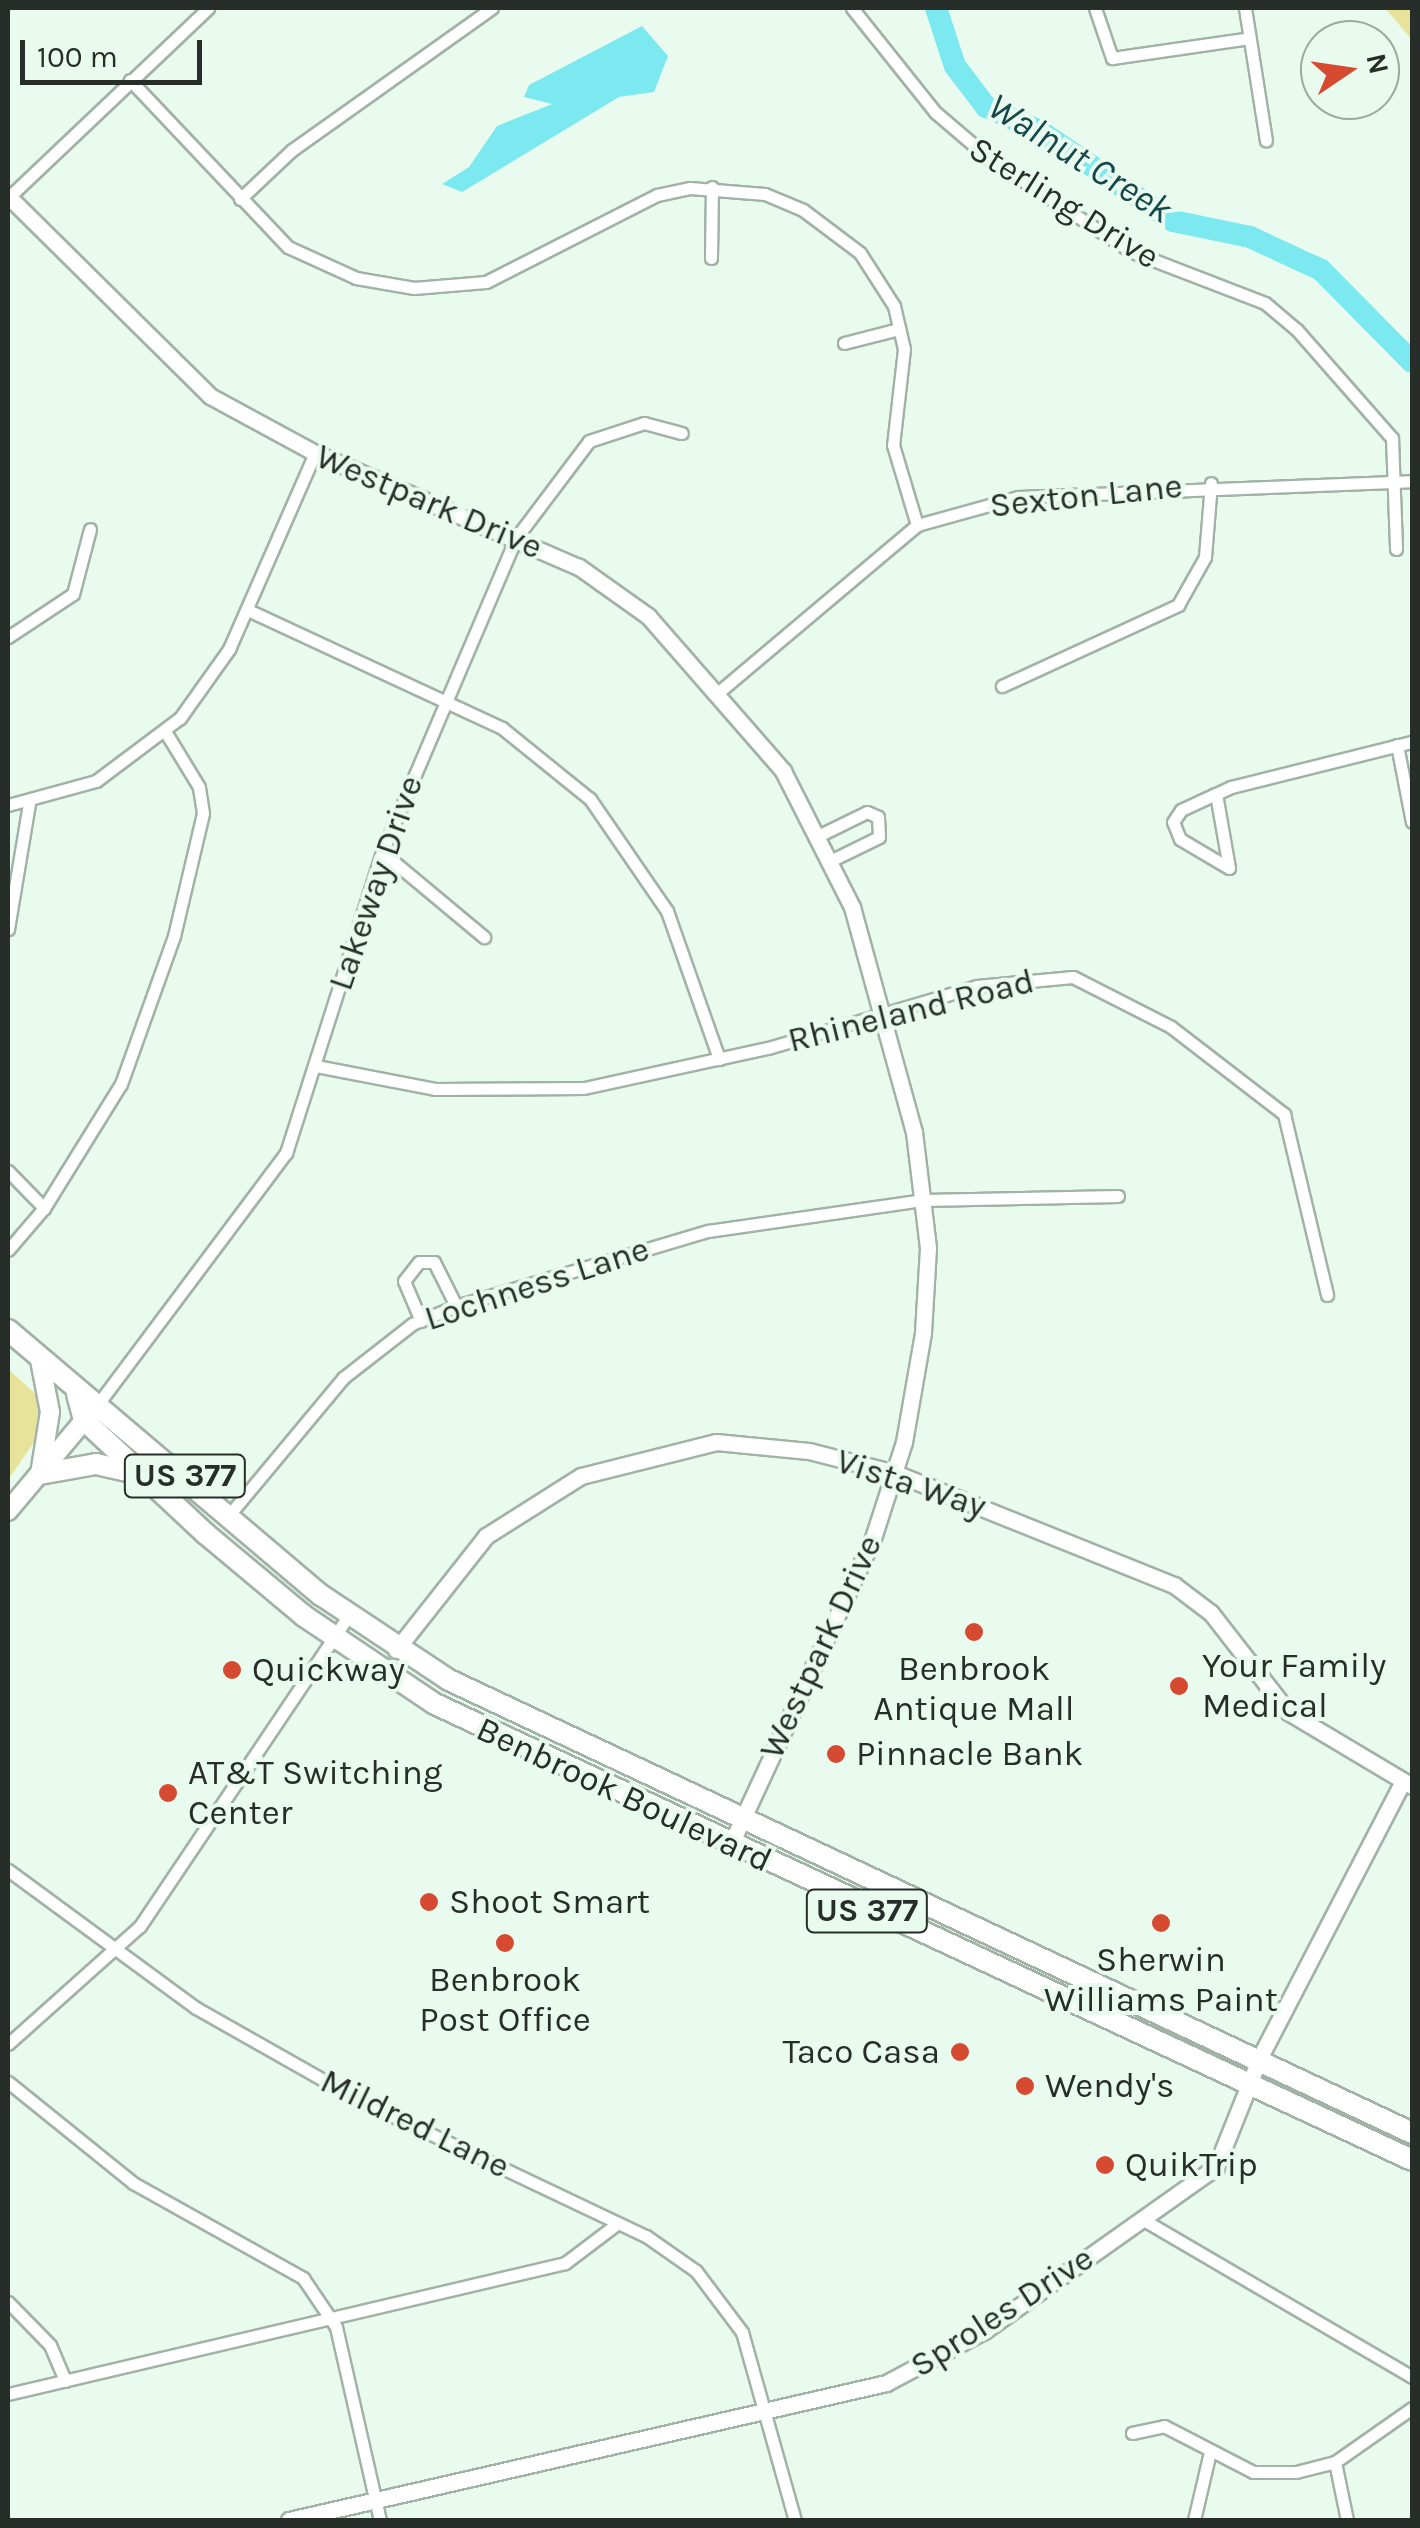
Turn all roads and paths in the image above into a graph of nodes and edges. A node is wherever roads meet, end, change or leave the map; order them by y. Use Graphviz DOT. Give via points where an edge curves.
graph roads {
  1 [pos="208,8"];
  2 [pos="492,8"];
  3 [pos="852,8"];
  4 [pos="1095,8"];
  5 [pos="1245,8"];
  6 [pos="1250,38"];
  7 [pos="130,80"];
  8 [pos="1266,140"];
  9 [pos="712,187"];
  10 [pos="8,197"];
  11 [pos="240,199"];
  12 [pos="710,258"];
  13 [pos="899,329"];
  14 [pos="844,343"];
  15 [pos="682,434"];
  16 [pos="315,453"];
  17 [pos="1395,481"];
  18 [pos="1412,481"];
  19 [pos="1210,483"];
  20 [pos="917,525"];
  21 [pos="90,529"];
  22 [pos="516,538"];
  23 [pos="1396,549"];
  24 [pos="248,610"];
  25 [pos="8,637"];
  26 [pos="1002,686"];
  27 [pos="720,691"];
  28 [pos="446,698"];
  29 [pos="166,732"];
  30 [pos="1412,742"];
  31 [pos="1397,745"];
  32 [pos="1216,794"];
  33 [pos="8,804"];
  34 [pos="30,804"];
  35 [pos="1412,822"];
  36 [pos="820,835"];
  37 [pos="382,852"];
  38 [pos="832,860"];
  39 [pos="8,929"];
  40 [pos="484,937"];
  41 [pos="886,1014"];
  42 [pos="719,1059"];
  43 [pos="316,1066"];
  44 [pos="8,1170"];
  45 [pos="1118,1196"];
  46 [pos="924,1200"];
  47 [pos="44,1208"];
  48 [pos="8,1250"];
  49 [pos="1327,1295"];
  50 [pos="456,1306"];
  51 [pos="421,1321"];
  52 [pos="8,1330"];
  53 [pos="40,1360"];
  54 [pos="77,1394"];
  55 [pos="101,1400"];
  56 [pos="84,1420"];
  57 [pos="894,1473"];
  58 [pos="40,1474"];
  59 [pos="140,1474"];
  60 [pos="8,1511"];
  61 [pos="228,1515"];
  62 [pos="349,1616"];
  63 [pos="334,1638"];
  64 [pos="396,1650"];
  65 [pos="1408,1784"];
  66 [pos="742,1818"];
  67 [pos="730,1846"];
  68 [pos="8,1870"];
  69 [pos="114,1952"];
  70 [pos="8,2044"];
  71 [pos="1260,2056"];
  72 [pos="8,2082"];
  73 [pos="1250,2086"];
  74 [pos="1412,2133"];
  75 [pos="1412,2160"];
  76 [pos="1142,2219"];
  77 [pos="618,2223"];
  78 [pos="8,2302"];
  79 [pos="333,2320"];
  80 [pos="1412,2378"];
  81 [pos="65,2380"];
  82 [pos="8,2394"];
  83 [pos="1412,2408"];
  84 [pos="766,2414"];
  85 [pos="1132,2433"];
  86 [pos="1209,2456"];
  87 [pos="1334,2462"];
  88 [pos="375,2500"];
  89 [pos="289,2520"];
  90 [pos="380,2520"];
  91 [pos="795,2520"];
  92 [pos="1194,2520"];
  93 [pos="1347,2520"];
  1 -- 7 [label="street"];
  2 -- 11 [label="street" via="292,150"];
  3 -- 17 [label="street, Sterling Drive" via="935,112 990,159 1130,251 1264,303 1297,330 1378,414"];
  4 -- 6 [label="street" via="1112,58"];
  5 -- 6 [label="street"];
  6 -- 8 [label="street"];
  7 -- 10 [label="street"];
  7 -- 11 [label="street"];
  9 -- 11 [label="street" via="657,195 486,282 414,288 321,266"];
  9 -- 12 [label="street"];
  9 -- 13 [label="street" via="778,200 846,242 894,306"];
  10 -- 16 [label="street, Westpark Drive" via="164,359 210,396"];
  13 -- 14 [label="street"];
  13 -- 20 [label="street" via="893,445"];
  15 -- 22 [label="street, Lakeway Drive" via="644,423 589,441"];
  16 -- 22 [label="street, Westpark Drive"];
  16 -- 24 [label="street"];
  17 -- 18 [label="street"];
  17 -- 19 [label="street, Sexton Lane"];
  17 -- 23 [label="street, Sterling Drive"];
  19 -- 20 [label="street, Sexton Lane" via="1018,497"];
  19 -- 26 [label="street" via="1205,557 1178,604"];
  20 -- 27 [label="street, Sexton Lane"];
  21 -- 25 [label="street" via="73,594"];
  22 -- 27 [label="street, Westpark Drive" via="625,597"];
  22 -- 28 [label="street, Lakeway Drive"];
  24 -- 28 [label="street"];
  24 -- 29 [label="street" via="214,674"];
  27 -- 36 [label="street, Westpark Drive"];
  28 -- 37 [label="street, Lakeway Drive"];
  28 -- 42 [label="street" via="548,760 631,852 677,936"];
  29 -- 34 [label="street" via="96,782"];
  29 -- 47 [label="street" via="199,787 201,838 121,1084"];
  30 -- 31 [label="street"];
  31 -- 32 [label="street"];
  31 -- 35 [label="street"];
  32 -- 32 [label="street" via="1232,862 1229,868 1175,832 1182,810"];
  33 -- 34 [label="street"];
  34 -- 39 [label="street"];
  36 -- 38 [label="street, Westpark Drive"];
  36 -- 38 [label="street" via="867,812 878,817 880,837"];
  37 -- 40 [label="street"];
  37 -- 43 [label="street, Lakeway Drive"];
  38 -- 41 [label="street, Westpark Drive"];
  41 -- 42 [label="street, Rhineland Road"];
  41 -- 46 [label="street, Westpark Drive"];
  41 -- 49 [label="street, Rhineland Road" via="1051,975 1147,1012 1284,1114"];
  42 -- 43 [label="street, Rhineland Road" via="552,1090 416,1088"];
  43 -- 55 [label="street, Lakeway Drive" via="274,1176"];
  44 -- 47 [label="street"];
  45 -- 46 [label="street, Lochness Lane"];
  46 -- 50 [label="street, Lochness Lane" via="692,1235"];
  46 -- 57 [label="street, Westpark Drive" via="923,1333"];
  47 -- 48 [label="street"];
  50 -- 51 [label="street, Lochness Lane"];
  50 -- 51 [label="street" via="434,1262 419,1262 404,1281"];
  51 -- 61 [label="street, Lochness Lane" via="343,1378"];
  52 -- 53 [label="highway, Benbrook Boulevard / US 377"];
  53 -- 54 [label="highway, Benbrook Boulevard / US 377"];
  53 -- 58 [label="main road" via="50,1412"];
  54 -- 55 [label="highway, Benbrook Boulevard / US 377"];
  54 -- 56 [label="highway, US 377"];
  55 -- 56 [label="main road"];
  55 -- 61 [label="highway, Benbrook Boulevard / US 377"];
  56 -- 58 [label="main road"];
  56 -- 59 [label="highway, Benbrook Boulevard / US 377"];
  57 -- 64 [label="street, Vista Way" via="739,1442 685,1446 581,1476 486,1536"];
  57 -- 65 [label="street, Vista Way" via="1174,1586 1211,1613 1288,1712"];
  57 -- 66 [label="street, Westpark Drive"];
  58 -- 59 [label="highway" via="96,1464"];
  58 -- 60 [label="main road"];
  59 -- 63 [label="highway, Benbrook Boulevard / US 377"];
  61 -- 62 [label="highway, Benbrook Boulevard / US 377"];
  62 -- 63 [label="street"];
  62 -- 64 [label="highway, Benbrook Boulevard / US 377"];
  63 -- 67 [label="highway, Benbrook Boulevard / US 377" via="481,1729"];
  63 -- 69 [label="street"];
  64 -- 66 [label="highway, Benbrook Boulevard / US 377"];
  65 -- 71 [label="street, Sproles Drive"];
  66 -- 67 [label="street, Westpark Drive"];
  66 -- 71 [label="highway, Benbrook Boulevard / US 377"];
  67 -- 73 [label="highway, Benbrook Boulevard / US 377"];
  68 -- 69 [label="street, Mildred Lane"];
  69 -- 70 [label="street"];
  69 -- 77 [label="street, Mildred Lane" via="356,2099"];
  71 -- 73 [label="street, Sproles Drive"];
  71 -- 74 [label="highway, Benbrook Boulevard / US 377"];
  72 -- 79 [label="street" via="133,2183 303,2278"];
  73 -- 75 [label="highway, Benbrook Boulevard / US 377"];
  73 -- 76 [label="street, Sproles Drive" via="1216,2167"];
  76 -- 80 [label="street"];
  76 -- 84 [label="street, Sproles Drive" via="934,2364"];
  77 -- 79 [label="street" via="564,2263"];
  77 -- 84 [label="street, Mildred Lane" via="669,2249 732,2309"];
  78 -- 81 [label="street" via="50,2344"];
  79 -- 81 [label="street"];
  79 -- 88 [label="street"];
  81 -- 82 [label="street"];
  83 -- 87 [label="street"];
  84 -- 88 [label="street, Sproles Drive"];
  84 -- 91 [label="street, Mildred Lane"];
  85 -- 86 [label="street" via="1164,2426"];
  86 -- 87 [label="street" via="1252,2472"];
  86 -- 92 [label="street"];
  87 -- 93 [label="street"];
  88 -- 89 [label="street, Sproles Drive"];
  88 -- 90 [label="street"];
}
